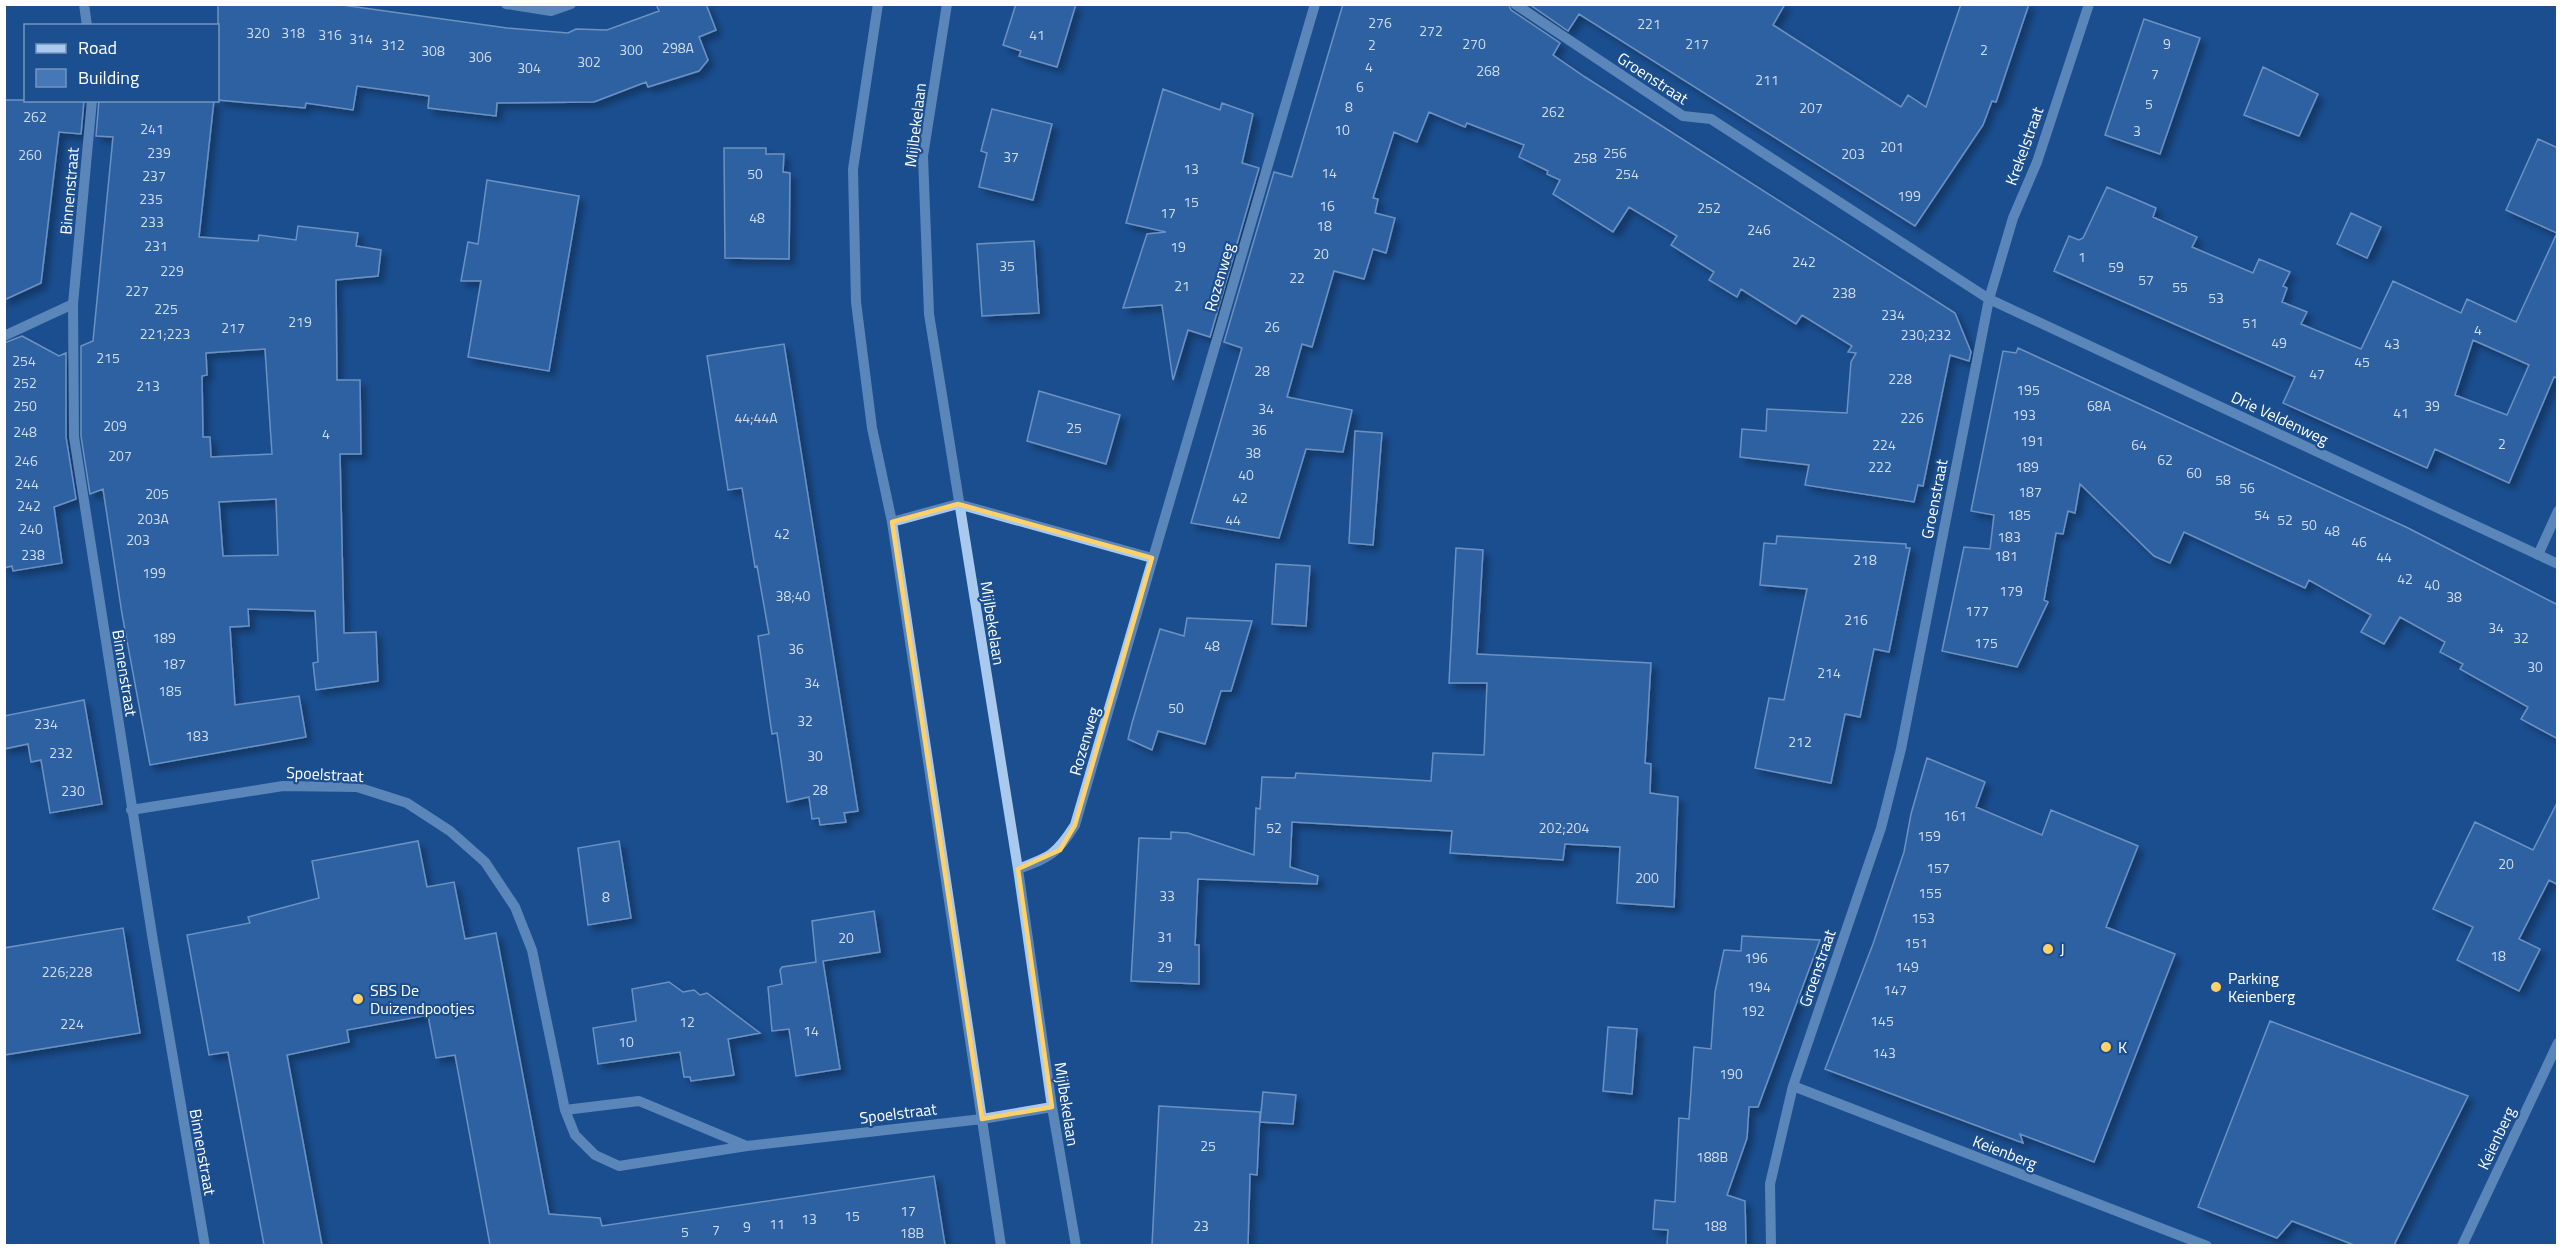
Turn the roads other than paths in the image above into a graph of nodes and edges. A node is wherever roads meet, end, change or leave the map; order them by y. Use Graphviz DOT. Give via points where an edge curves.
graph roads {
  1 [pos="84,4"];
  2 [pos="506,4"];
  3 [pos="571,4"];
  4 [pos="878,4"];
  5 [pos="947,4"];
  6 [pos="1315,4"];
  7 [pos="1515,4"];
  8 [pos="2090,4"];
  9 [pos="87,24"];
  10 [pos="92,102"];
  11 [pos="1989,299"];
  12 [pos="73,304"];
  13 [pos="4,336"];
  14 [pos="958,504"];
  15 [pos="2558,512"];
  16 [pos="892,522"];
  17 [pos="2538,555"];
  18 [pos="1152,558"];
  19 [pos="2558,564"];
  20 [pos="131,810"];
  21 [pos="1018,869"];
  22 [pos="2558,1043"];
  23 [pos="1793,1086"];
  24 [pos="1052,1107"];
  25 [pos="565,1110"];
  26 [pos="982,1119"];
  27 [pos="747,1146"];
  28 [pos="205,1245"];
  29 [pos="1001,1245"];
  30 [pos="1076,1245"];
  31 [pos="1771,1245"];
  32 [pos="2207,1245"];
  33 [pos="2462,1245"];
  1 -- 9 [label="street"];
  2 -- 3 [label="street" via="551,11"];
  4 -- 16 [label="street" via="853,169 856,302 872,428"];
  5 -- 14 [label="street, Mijlbekelaan" via="923,156 929,314"];
  6 -- 18 [label="street, Rozenweg"];
  7 -- 11 [label="street, Groenstraat" via="1683,116 1711,119"];
  8 -- 11 [label="street, Krekelstraat" via="2037,162 2013,218"];
  10 -- 12 [label="street, Binnenstraat"];
  11 -- 17 [label="street, Drie Veldenweg"];
  11 -- 23 [label="street, Groenstraat" via="1881,828"];
  12 -- 13 [label="street"];
  12 -- 20 [label="street, Binnenstraat" via="74,437"];
  14 -- 16 [label="street"];
  14 -- 18 [label="street"];
  14 -- 21 [label="street, Mijlbekelaan"];
  15 -- 17 [label="street"];
  16 -- 26 [label="street"];
  17 -- 19 [label="street, Drie Veldenweg"];
  18 -- 21 [label="street, Rozenweg" via="1075,825 1060,850"];
  20 -- 25 [label="street, Spoelstraat" via="283,786 357,787 406,803 450,831 485,862 514,907 532,950"];
  20 -- 28 [label="street, Binnenstraat"];
  21 -- 24 [label="street, Mijlbekelaan"];
  22 -- 33 [label="street, Keienberg"];
  23 -- 31 [label="street, Groenstraat" via="1770,1184"];
  23 -- 32 [label="street, Keienberg"];
  24 -- 26 [label="street, Spoelstraat"];
  24 -- 30 [label="street, Mijlbekelaan"];
  25 -- 27 [label="street, Spoelstraat" via="639,1101"];
  25 -- 27 [label="street, Spoelstraat" via="575,1135 595,1155 619,1166"];
  26 -- 27 [label="street, Spoelstraat"];
  26 -- 29 [label="street"];
}
